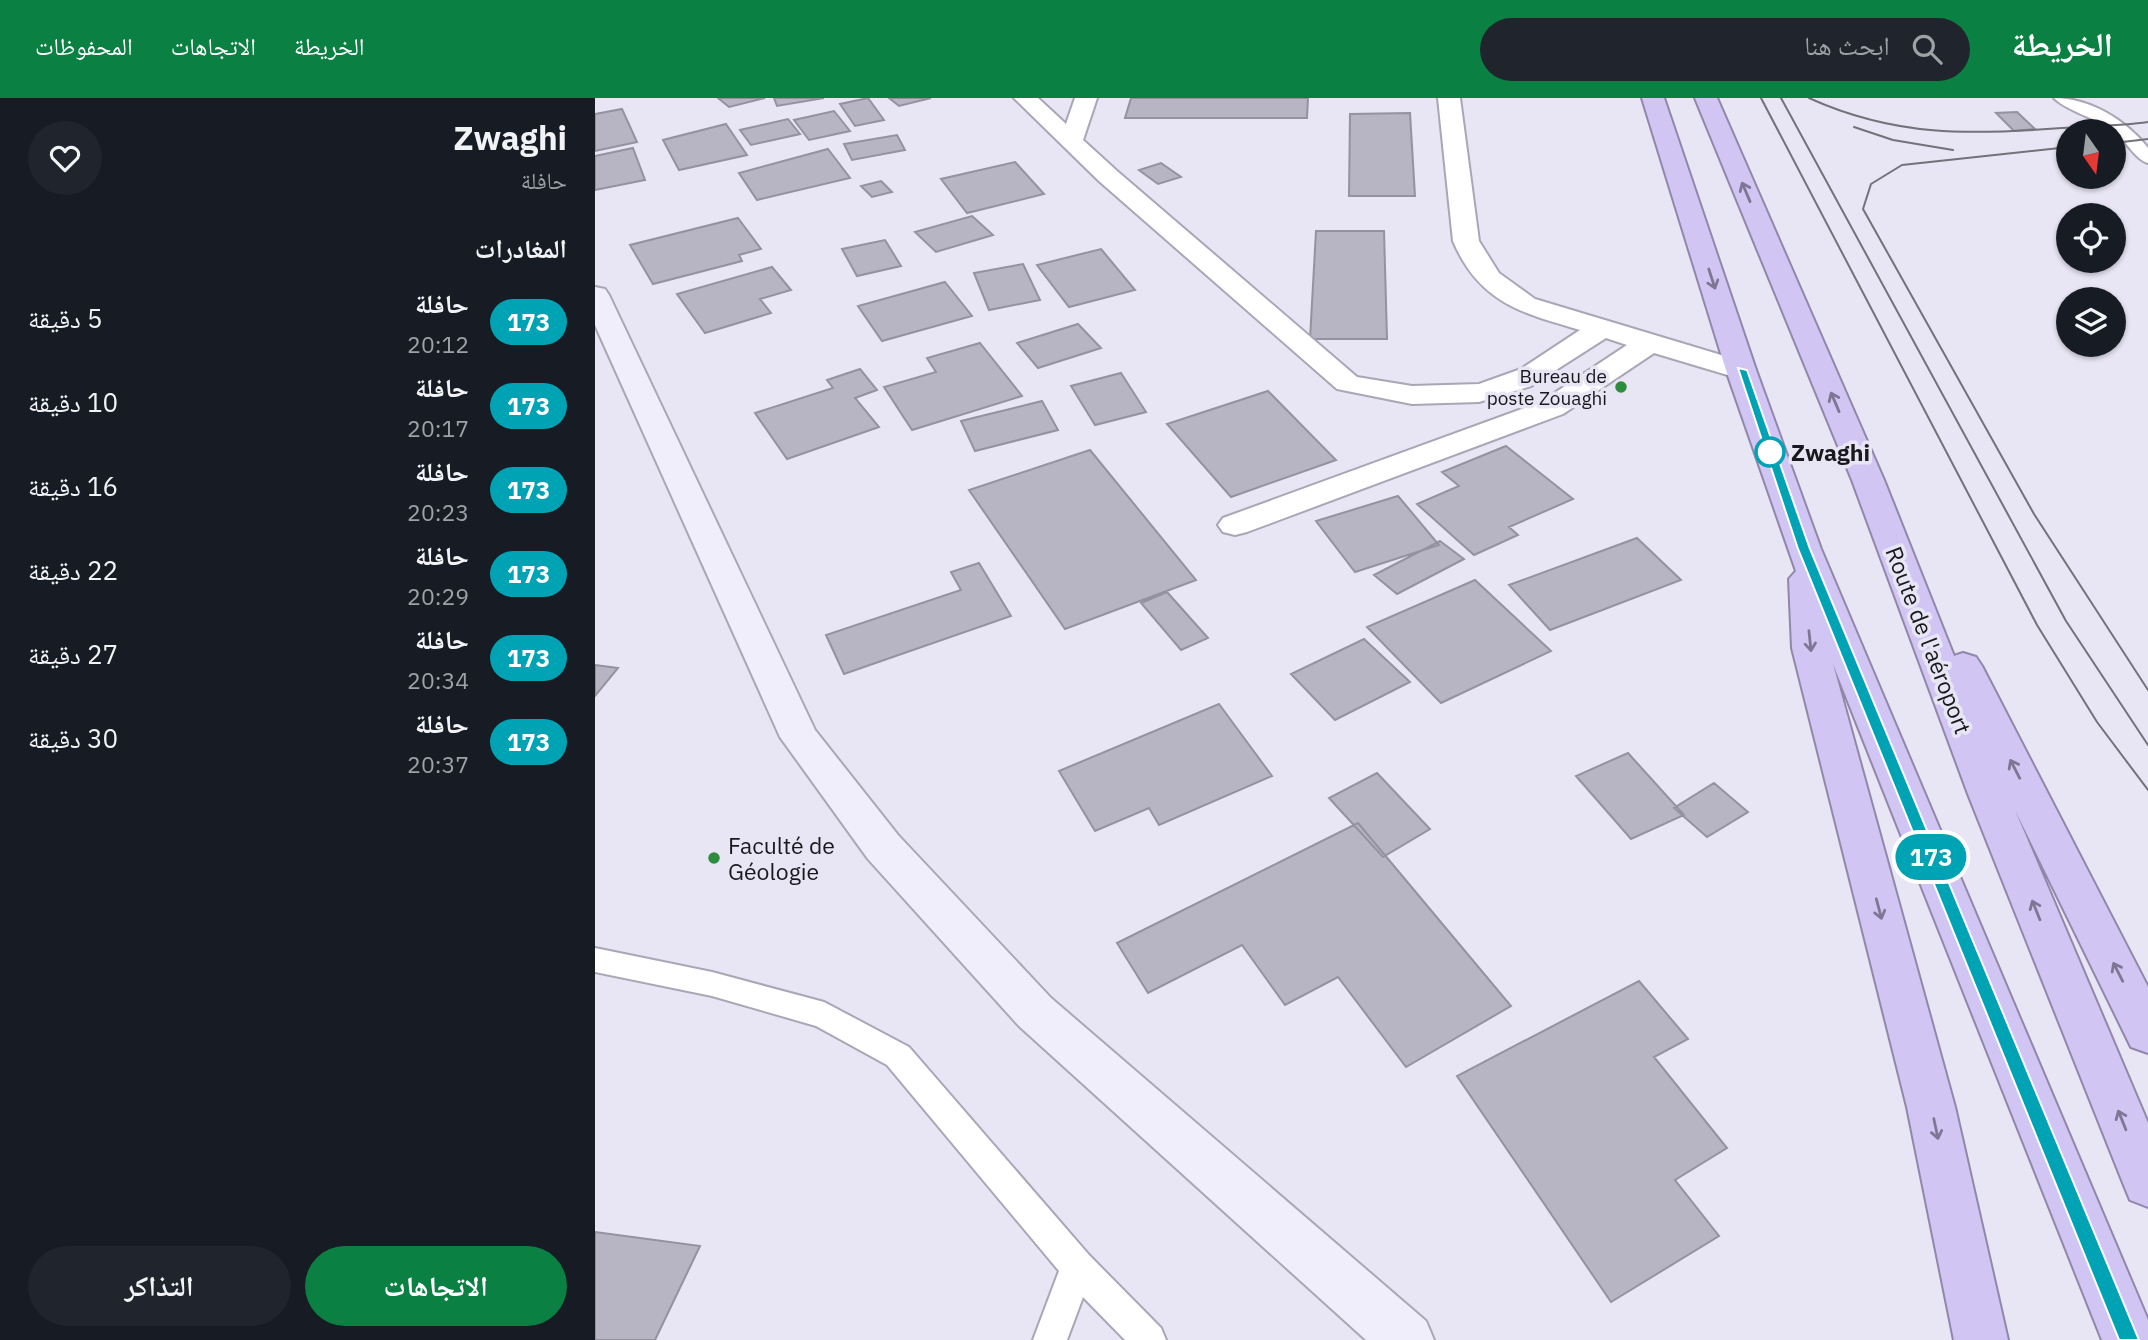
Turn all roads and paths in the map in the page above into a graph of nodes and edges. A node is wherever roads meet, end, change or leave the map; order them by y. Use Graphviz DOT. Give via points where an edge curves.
graph roads {
  1 [pos="1025,98"];
  2 [pos="1086,98"];
  3 [pos="1449,98"];
  4 [pos="1653,98"];
  5 [pos="1706,98"];
  6 [pos="2061,98"];
  7 [pos="1072,142"];
  8 [pos="2148,158"];
  9 [pos="595,295"];
  10 [pos="1603,328"];
  11 [pos="1649,343"];
  12 [pos="1741,370"];
  13 [pos="1868,480"];
  14 [pos="1235,525"];
  15 [pos="1804,549"];
  16 [pos="595,960"];
  17 [pos="2148,1033"];
  18 [pos="2148,1183"];
  19 [pos="1077,1267"];
  20 [pos="1050,1340"];
  21 [pos="1149,1340"];
  22 [pos="1407,1340"];
  23 [pos="1982,1340"];
  24 [pos="2129,1340"];
  1 -- 7 [label="street"];
  2 -- 7 [label="street"];
  3 -- 10 [label="street" via="1466,241 1475,263 1495,285 1525,305"];
  4 -- 12 [label="highway, one-way"];
  13 -- 5 [label="highway, Route de l'aéroport, one-way"];
  6 -- 8 [label="lane" via="2116,124"];
  7 -- 10 [label="street" via="1347,383 1385,393 1481,392 1521,380"];
  9 -- 22 [label="street" via="799,737 883,847 1035,1012"];
  10 -- 11 [label="street"];
  11 -- 12 [label="street"];
  11 -- 14 [label="street" via="1552,408"];
  12 -- 15 [label="highway"];
  17 -- 13 [label="highway, one-way"];
  18 -- 13 [label="highway, Route de l'aéroport, one-way" via="1988,794"];
  15 -- 23 [label="highway, one-way" via="1810,648 1931,1107"];
  15 -- 24 [label="highway"];
  16 -- 19 [label="lane" via="712,984 824,1015 898,1056"];
  19 -- 20 [label="lane"];
  19 -- 21 [label="lane"];
}
